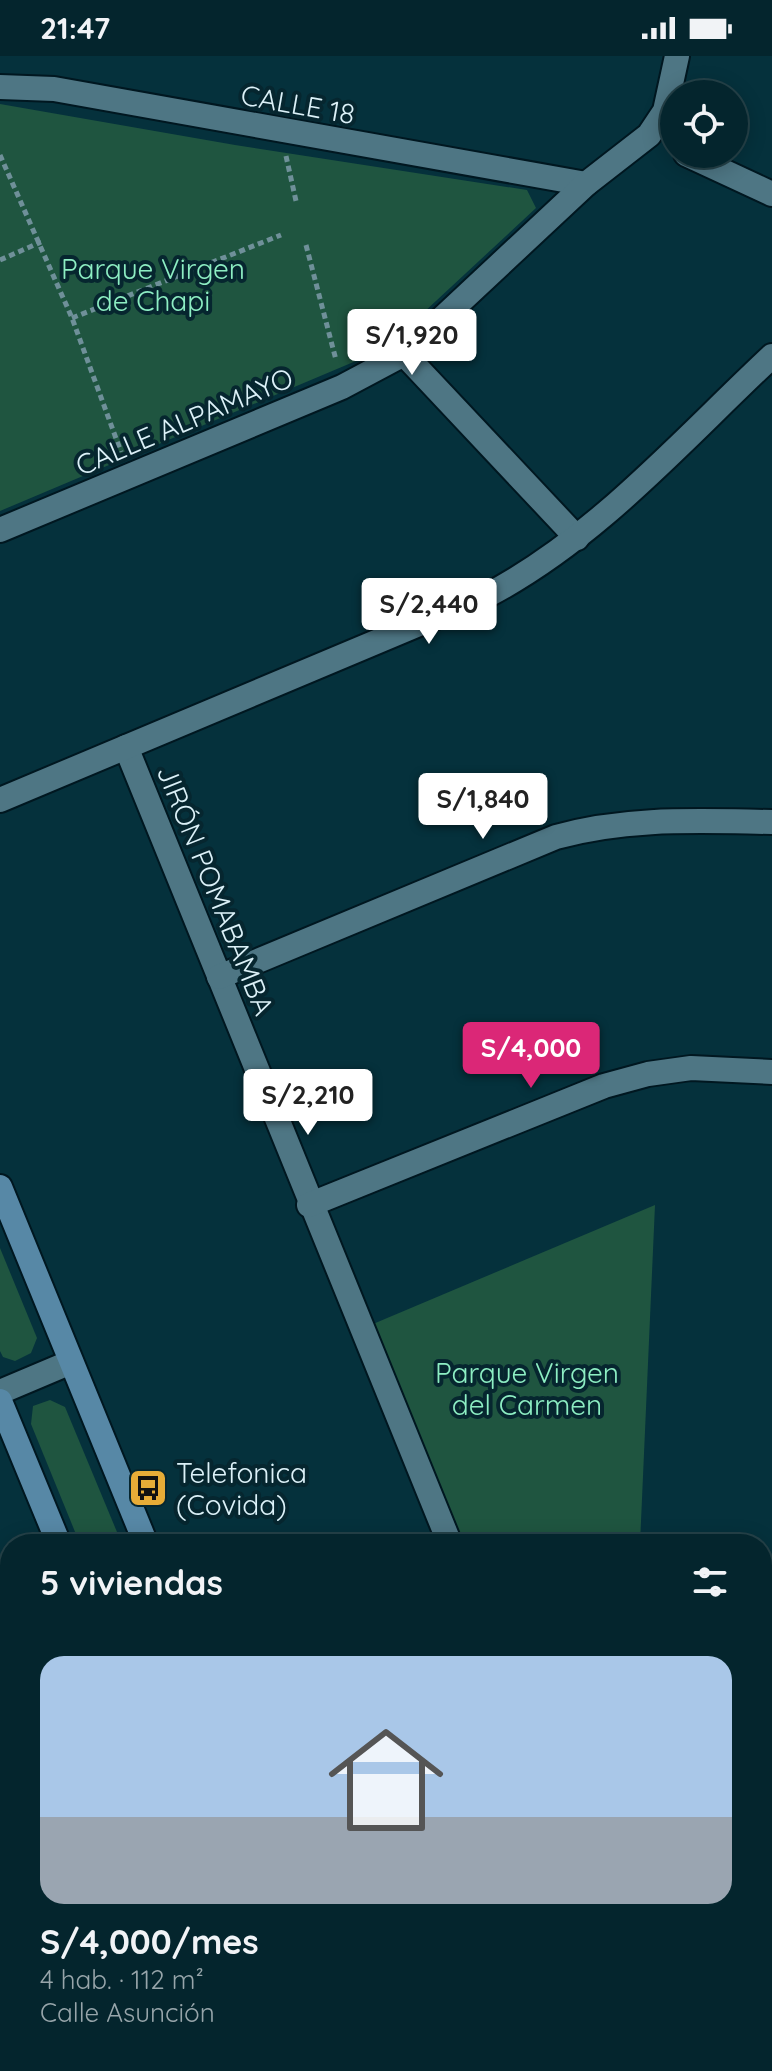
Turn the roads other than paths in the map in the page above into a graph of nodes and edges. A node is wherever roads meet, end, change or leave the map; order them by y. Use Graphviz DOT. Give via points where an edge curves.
graph roads {
  1 [pos="677,56"];
  2 [pos="0,87"];
  3 [pos="649,135"];
  4 [pos="660,141"];
  5 [pos="716,168"];
  6 [pos="586,184"];
  7 [pos="772,194"];
  8 [pos="404,354"];
  9 [pos="772,356"];
  10 [pos="0,530"];
  11 [pos="577,538"];
  12 [pos="126,747"];
  13 [pos="0,800"];
  14 [pos="772,822"];
  15 [pos="219,977"];
  16 [pos="772,1072"];
  17 [pos="0,1187"];
  18 [pos="309,1205"];
  19 [pos="71,1362"];
  20 [pos="0,1392"];
  21 [pos="0,1401"];
  22 [pos="55,1534"];
  23 [pos="142,1534"];
  24 [pos="446,1534"];
  1 -- 3 [label="street, CALLE ALPAMAYO" via="665,111"];
  2 -- 6 [label="street, CALLE 18" via="54,89"];
  3 -- 4 [label="street"];
  3 -- 6 [label="street, CALLE ALPAMAYO"];
  5 -- 7 [label="street"];
  6 -- 8 [label="street, CALLE ALPAMAYO"];
  8 -- 10 [label="street, CALLE ALPAMAYO" via="342,387"];
  8 -- 11 [label="street"];
  9 -- 11 [label="street"];
  11 -- 12 [label="street" via="488,595"];
  12 -- 13 [label="street"];
  12 -- 15 [label="street, JIRÓN POMABAMBA"];
  14 -- 15 [label="street" via="641,821 556,837"];
  15 -- 18 [label="street, JIRÓN POMABAMBA"];
  16 -- 18 [label="street" via="691,1068 604,1086"];
  17 -- 19 [label="main road"];
  18 -- 24 [label="street, JIRÓN POMABAMBA"];
  19 -- 20 [label="street"];
  19 -- 23 [label="main road"];
  21 -- 22 [label="main road"];
}
